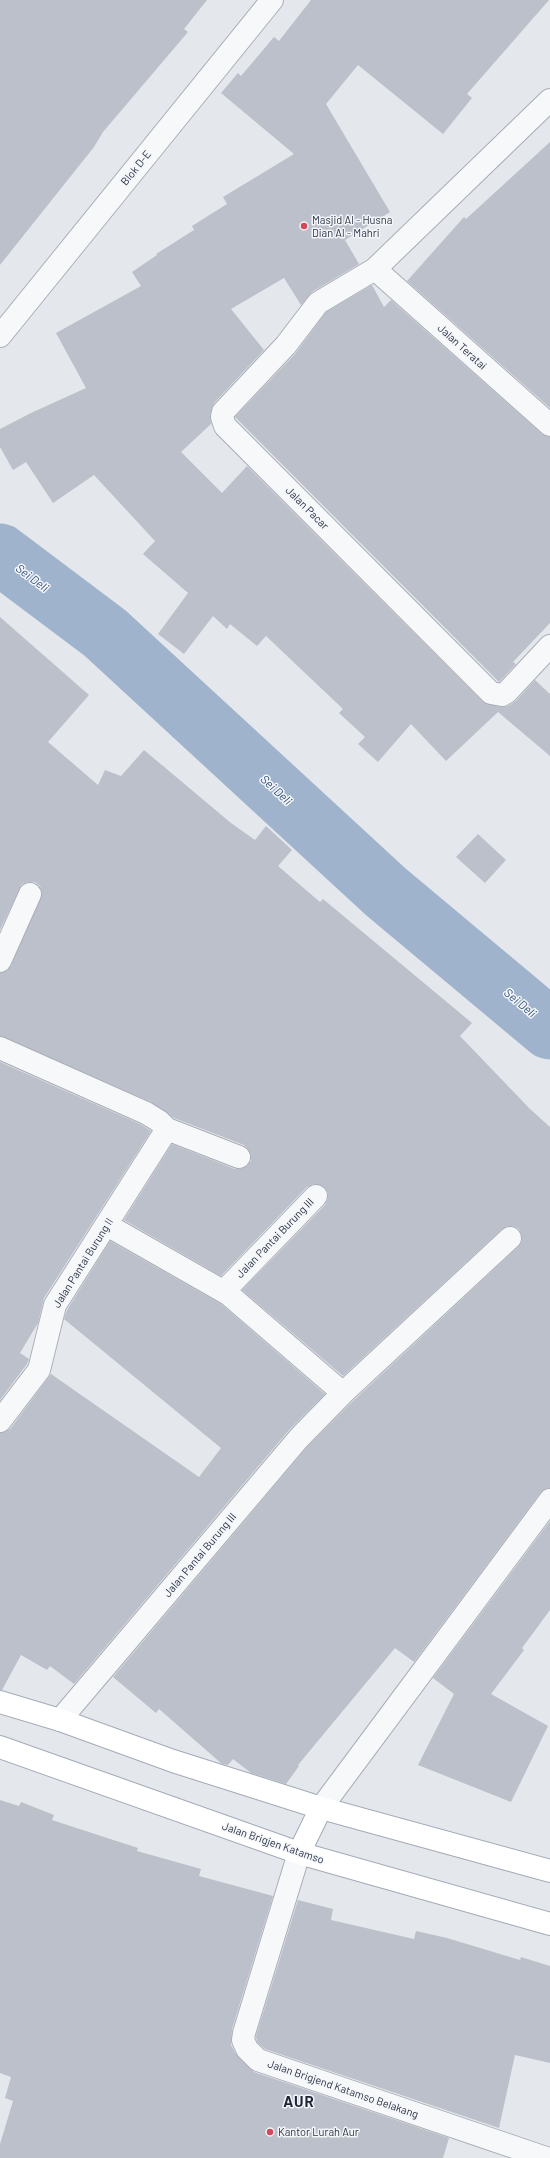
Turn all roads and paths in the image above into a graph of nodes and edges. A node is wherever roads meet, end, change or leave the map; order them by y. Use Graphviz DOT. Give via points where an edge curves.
graph roads {
  1 [pos="272,0"];
  2 [pos="550,100"];
  3 [pos="375,269"];
  4 [pos="0,336"];
  5 [pos="550,425"];
  6 [pos="550,646"];
  7 [pos="30,894"];
  8 [pos="0,961"];
  9 [pos="0,1048"];
  10 [pos="167,1129"];
  11 [pos="239,1157"];
  12 [pos="316,1196"];
  13 [pos="107,1225"];
  14 [pos="510,1238"];
  15 [pos="228,1294"];
  16 [pos="343,1393"];
  17 [pos="0,1421"];
  18 [pos="550,1500"];
  19 [pos="0,1702"];
  20 [pos="60,1720"];
  21 [pos="0,1747"];
  22 [pos="321,1808"];
  23 [pos="299,1853"];
  24 [pos="550,1870"];
  25 [pos="550,1924"];
  26 [pos="546,2158"];
  1 -- 4 [label="street, Blok D-E"];
  2 -- 3 [label="street"];
  3 -- 5 [label="street, Jalan Teratai"];
  3 -- 6 [label="street, Jalan Pacar" via="318,303 286,345 223,412 222,421 491,693 502,695 507,692"];
  7 -- 8 [label="street"];
  9 -- 10 [label="street" via="146,1113"];
  10 -- 11 [label="street"];
  10 -- 13 [label="street, Jalan Pantai Burung II"];
  12 -- 15 [label="street, Jalan Pantai Burung III" via="227,1288"];
  13 -- 15 [label="street"];
  13 -- 17 [label="street, Jalan Pantai Burung II" via="55,1305 39,1370"];
  14 -- 16 [label="street, Jalan Pantai Burung III"];
  15 -- 16 [label="street"];
  16 -- 20 [label="street, Jalan Pantai Burung III" via="299,1438"];
  18 -- 22 [label="street"];
  19 -- 20 [label="main road"];
  20 -- 22 [label="main road" via="173,1761"];
  21 -- 23 [label="main road, Jalan Brigjen Katamso"];
  22 -- 23 [label="main road"];
  22 -- 24 [label="main road"];
  23 -- 25 [label="main road, Jalan Brigjen Katamso"];
  23 -- 26 [label="street, Jalan Brigjend Katamso Belakang" via="244,2033 243,2040 247,2049 258,2060"];
}
